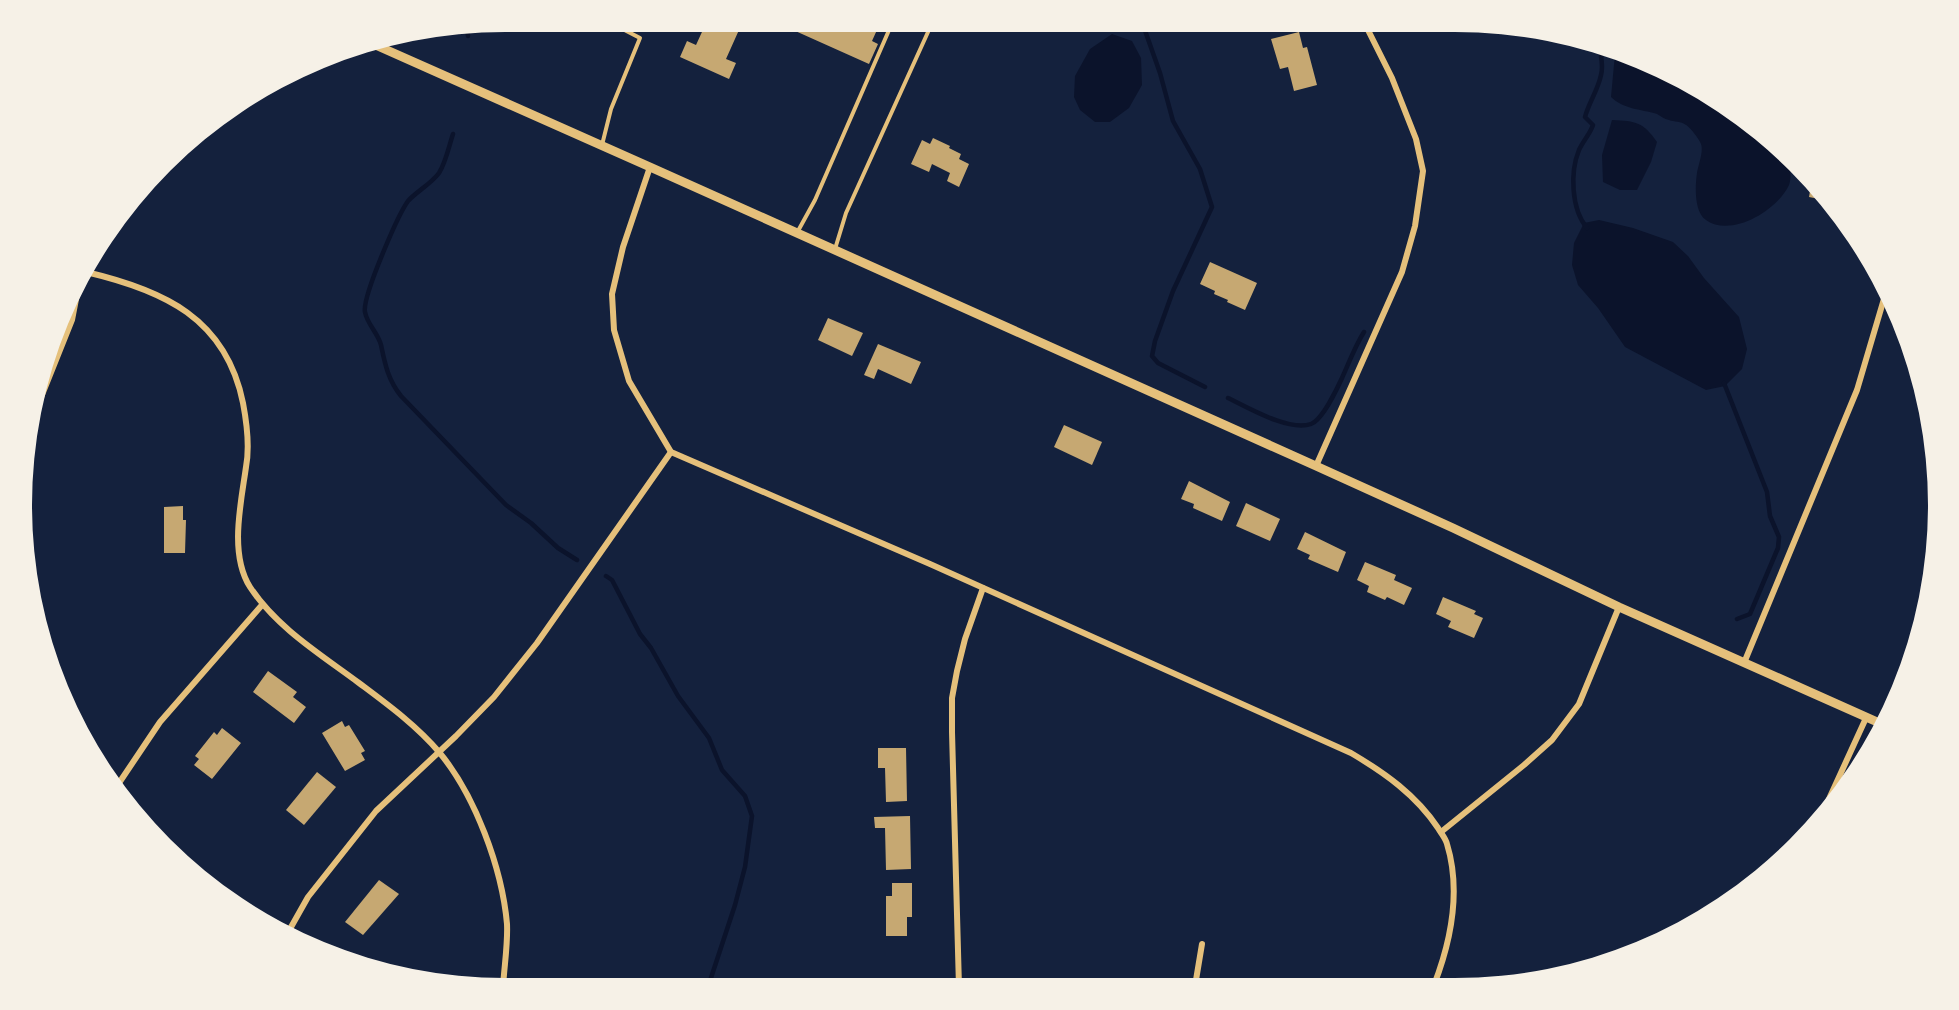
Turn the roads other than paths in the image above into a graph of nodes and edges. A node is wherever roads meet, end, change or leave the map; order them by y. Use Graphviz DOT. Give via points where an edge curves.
graph roads {
  1 [pos="628,32"];
  2 [pos="888,32"];
  3 [pos="928,32"];
  4 [pos="1369,32"];
  5 [pos="382,48"];
  6 [pos="602,145"];
  7 [pos="650,166"];
  8 [pos="797,232"];
  9 [pos="835,250"];
  10 [pos="92,273"];
  11 [pos="1882,304"];
  12 [pos="74,310"];
  13 [pos="51,373"];
  14 [pos="671,452"];
  15 [pos="1316,466"];
  16 [pos="983,588"];
  17 [pos="262,604"];
  18 [pos="1619,607"];
  19 [pos="1743,663"];
  20 [pos="1866,718"];
  21 [pos="1875,721"];
  22 [pos="439,752"];
  23 [pos="120,781"];
  24 [pos="1835,786"];
  25 [pos="1440,832"];
  26 [pos="291,927"];
  27 [pos="1202,944"];
  28 [pos="503,978"];
  29 [pos="959,978"];
  30 [pos="1196,978"];
  31 [pos="1436,978"];
  1 -- 6 [label="lane" via="640,38 611,109"];
  2 -- 8 [label="lane" via="815,200"];
  3 -- 9 [label="lane" via="846,213"];
  4 -- 15 [label="street" via="1416,139 1422,171 1415,226 1402,272"];
  5 -- 6 [label="street"];
  6 -- 7 [label="street"];
  7 -- 8 [label="street"];
  7 -- 14 [label="street" via="616,275 612,294 614,330 629,381"];
  8 -- 9 [label="street"];
  9 -- 15 [label="street"];
  10 -- 17 [label="street" via="163,296 204,325 228,357 247,426 247,464 238,535 241,562 248,585"];
  11 -- 19 [label="street" via="1857,390"];
  12 -- 13 [label="street"];
  14 -- 16 [label="street"];
  14 -- 22 [label="street" via="537,643 494,697"];
  15 -- 18 [label="street"];
  16 -- 25 [label="street" via="1351,753 1406,791"];
  16 -- 29 [label="street" via="965,639 952,698"];
  17 -- 22 [label="street" via="299,639 393,708"];
  17 -- 23 [label="street" via="166,715"];
  18 -- 19 [label="street"];
  18 -- 25 [label="street" via="1579,704 1552,740"];
  19 -- 20 [label="street"];
  20 -- 21 [label="street"];
  20 -- 24 [label="street"];
  22 -- 26 [label="street" via="376,811 308,897"];
  22 -- 28 [label="street" via="482,827 498,875 507,925"];
  25 -- 31 [label="street" via="1447,842 1453,880 1447,947"];
  27 -- 30 [label="street"];
}
